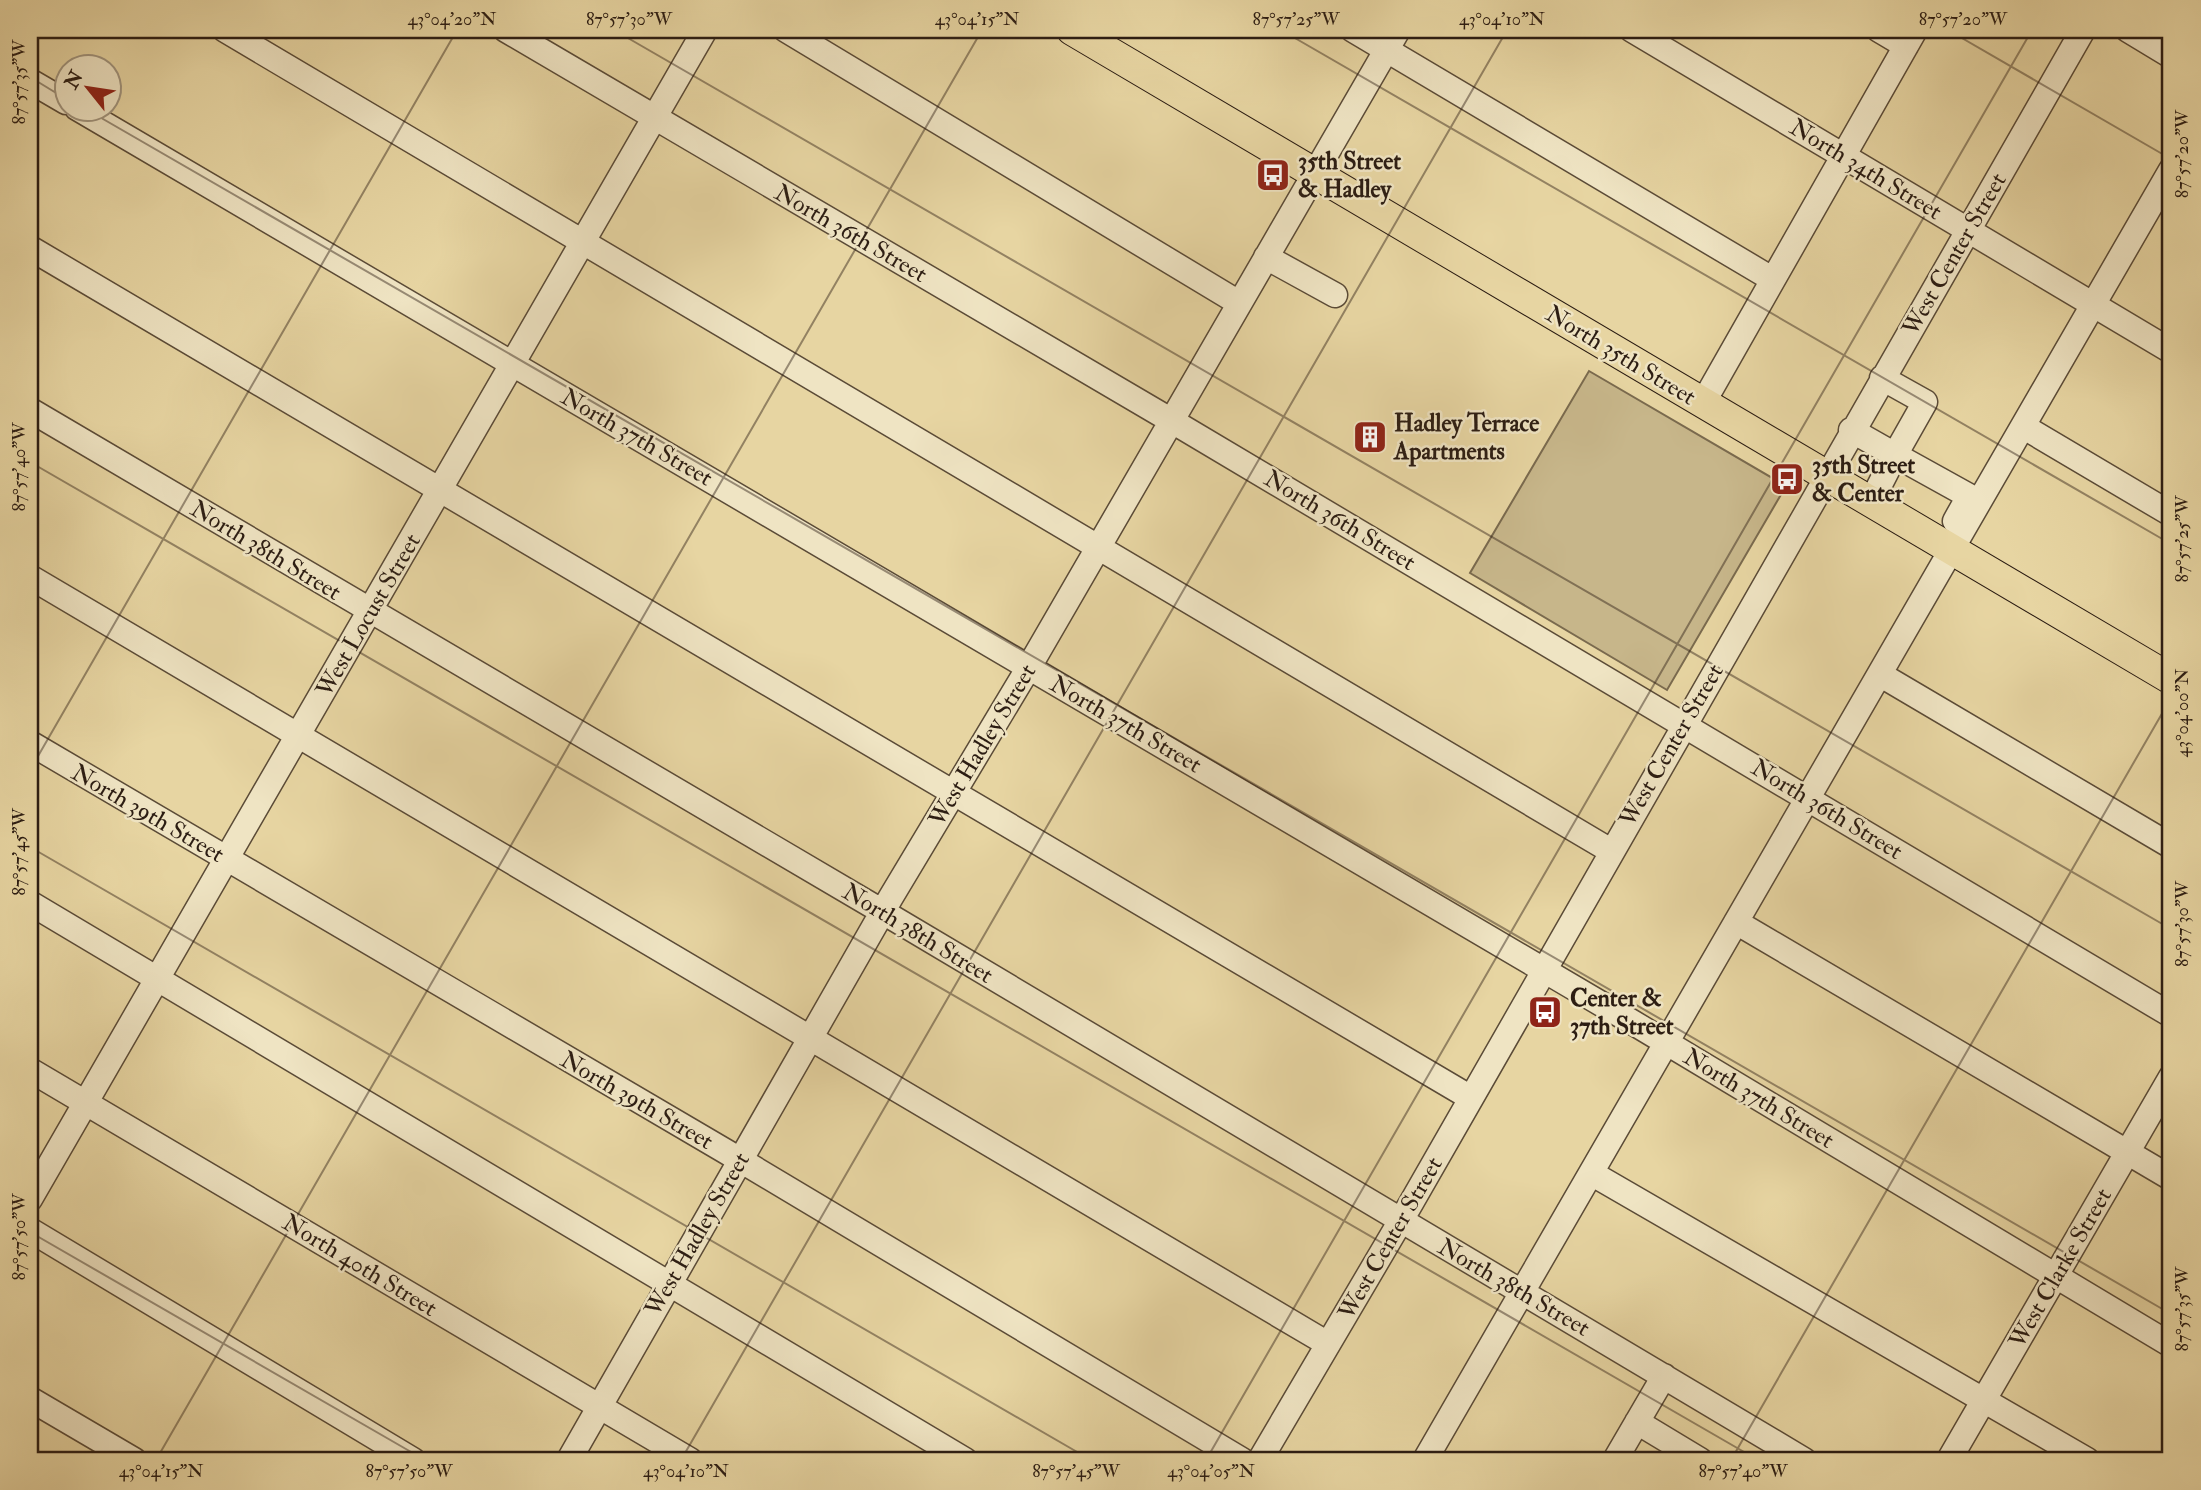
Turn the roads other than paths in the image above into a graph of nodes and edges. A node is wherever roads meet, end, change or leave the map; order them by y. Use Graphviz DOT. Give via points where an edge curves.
graph roads {
  1 [pos="225,30"];
  2 [pos="506,30"];
  3 [pos="705,30"];
  4 [pos="786,30"];
  5 [pos="1072,30"];
  6 [pos="1353,30"];
  7 [pos="1632,30"];
  8 [pos="1879,30"];
  9 [pos="2082,30"];
  10 [pos="2127,30"];
  11 [pos="1911,38"];
  12 [pos="1392,39"];
  13 [pos="2171,56"];
  14 [pos="30,81"];
  15 [pos="52,94"];
  16 [pos="654,117"];
  17 [pos="101,122"];
  18 [pos="1843,155"];
  19 [pos="2171,170"];
  20 [pos="1314,173"];
  21 [pos="2163,205"];
  22 [pos="1968,229"];
  23 [pos="583,241"];
  24 [pos="30,248"];
  25 [pos="1266,257"];
  26 [pos="1772,279"];
  27 [pos="1335,295"];
  28 [pos="1239,303"];
  29 [pos="2094,306"];
  30 [pos="2171,351"];
  31 [pos="513,364"];
  32 [pos="1882,378"];
  33 [pos="1703,403"];
  34 [pos="30,410"];
  35 [pos="1172,421"];
  36 [pos="2024,427"];
  37 [pos="1852,430"];
  38 [pos="1895,455"];
  39 [pos="1825,475"];
  40 [pos="441,489"];
  41 [pos="1871,502"];
  42 [pos="2171,514"];
  43 [pos="1948,546"];
  44 [pos="1099,547"];
  45 [pos="30,577"];
  46 [pos="370,612"];
  47 [pos="1029,667"];
  48 [pos="1881,675"];
  49 [pos="2171,679"];
  50 [pos="1683,724"];
  51 [pos="298,736"];
  52 [pos="30,743"];
  53 [pos="954,793"];
  54 [pos="1809,798"];
  55 [pos="2171,846"];
  56 [pos="1611,851"];
  57 [pos="227,859"];
  58 [pos="30,904"];
  59 [pos="883,912"];
  60 [pos="1735,922"];
  61 [pos="1544,970"];
  62 [pos="158,978"];
  63 [pos="2171,1015"];
  64 [pos="811,1037"];
  65 [pos="1665,1041"];
  66 [pos="30,1070"];
  67 [pos="2171,1077"];
  68 [pos="1471,1098"];
  69 [pos="85,1103"];
  70 [pos="2127,1152"];
  71 [pos="740,1160"];
  72 [pos="1591,1173"];
  73 [pos="2171,1178"];
  74 [pos="30,1199"];
  75 [pos="1401,1222"];
  76 [pos="30,1230"];
  77 [pos="2055,1276"];
  78 [pos="667,1286"];
  79 [pos="1522,1290"];
  80 [pos="1328,1344"];
  81 [pos="2171,1345"];
  82 [pos="1664,1376"];
  83 [pos="30,1399"];
  84 [pos="1985,1399"];
  85 [pos="599,1406"];
  86 [pos="1637,1422"];
  87 [pos="134,1460"];
  88 [pos="413,1460"];
  89 [pos="569,1460"];
  90 [pos="690,1460"];
  91 [pos="965,1460"];
  92 [pos="1242,1460"];
  93 [pos="1260,1460"];
  94 [pos="1424,1460"];
  95 [pos="1615,1460"];
  96 [pos="1700,1460"];
  97 [pos="1804,1460"];
  98 [pos="1949,1460"];
  99 [pos="2087,1460"];
  1 -- 23 [label="street"];
  2 -- 16 [label="street, North 36th Street"];
  3 -- 16 [label="street, West Locust Street"];
  4 -- 28 [label="street"];
  5 -- 20 [label="main road, North 35th Street"];
  6 -- 12 [label="street"];
  7 -- 18 [label="street, North 34th Street"];
  8 -- 11 [label="street"];
  9 -- 22 [label="street, West Center Street"];
  10 -- 13 [label="street"];
  11 -- 18 [label="street"];
  12 -- 20 [label="street, West Hadley Street"];
  12 -- 26 [label="street"];
  14 -- 15 [label="street"];
  16 -- 23 [label="street, West Locust Street"];
  16 -- 35 [label="street, North 36th Street"];
  17 -- 31 [label="street, North 37th Street"];
  18 -- 22 [label="street, North 34th Street"];
  18 -- 26 [label="street"];
  19 -- 21 [label="street"];
  20 -- 25 [label="street, West Hadley Street"];
  20 -- 33 [label="main road, North 35th Street"];
  21 -- 29 [label="street"];
  22 -- 29 [label="street, North 34th Street"];
  22 -- 32 [label="street, West Center Street"];
  23 -- 31 [label="street, West Locust Street"];
  23 -- 44 [label="street"];
  24 -- 40 [label="street"];
  25 -- 27 [label="street"];
  25 -- 28 [label="street, West Hadley Street"];
  26 -- 33 [label="street"];
  28 -- 35 [label="street, West Hadley Street"];
  29 -- 30 [label="street, North 34th Street"];
  29 -- 36 [label="street"];
  31 -- 40 [label="street, West Locust Street"];
  31 -- 47 [label="street, North 37th Street"];
  32 -- 37 [label="street, West Center Street"];
  32 -- 38 [label="street" via="1925,402"];
  33 -- 39 [label="main road, North 35th Street"];
  34 -- 46 [label="street, North 38th Street"];
  35 -- 44 [label="street, West Hadley Street"];
  35 -- 50 [label="street, North 36th Street"];
  36 -- 42 [label="street"];
  36 -- 43 [label="street"];
  37 -- 38 [label="street"];
  37 -- 39 [label="street, West Center Street"];
  38 -- 41 [label="street"];
  38 -- 43 [label="street" via="1969,496"];
  39 -- 41 [label="main road, North 35th Street"];
  39 -- 50 [label="street, West Center Street"];
  40 -- 46 [label="street, West Locust Street"];
  40 -- 53 [label="street"];
  41 -- 43 [label="main road, North 35th Street"];
  43 -- 48 [label="street"];
  43 -- 49 [label="main road, North 35th Street"];
  44 -- 47 [label="street, West Hadley Street"];
  44 -- 56 [label="street"];
  45 -- 51 [label="street"];
  46 -- 51 [label="street, West Locust Street"];
  46 -- 59 [label="street, North 38th Street"];
  47 -- 53 [label="street, West Hadley Street"];
  47 -- 61 [label="street, North 37th Street"];
  48 -- 54 [label="street"];
  48 -- 55 [label="street"];
  50 -- 54 [label="street, North 36th Street"];
  50 -- 56 [label="street, West Center Street"];
  51 -- 57 [label="street, West Locust Street"];
  51 -- 64 [label="street"];
  52 -- 57 [label="street, North 39th Street"];
  53 -- 59 [label="street, West Hadley Street"];
  53 -- 68 [label="street"];
  54 -- 60 [label="street"];
  54 -- 63 [label="street, North 36th Street"];
  56 -- 61 [label="street, West Center Street"];
  57 -- 62 [label="street, West Locust Street"];
  57 -- 71 [label="street, North 39th Street"];
  58 -- 62 [label="street"];
  59 -- 64 [label="street, West Hadley Street"];
  59 -- 75 [label="street, North 38th Street"];
  60 -- 65 [label="street"];
  60 -- 70 [label="street"];
  61 -- 65 [label="street, North 37th Street"];
  61 -- 68 [label="street, West Center Street"];
  62 -- 69 [label="street, West Locust Street"];
  62 -- 78 [label="street"];
  64 -- 71 [label="street, West Hadley Street"];
  64 -- 80 [label="street"];
  65 -- 72 [label="street"];
  65 -- 77 [label="street, North 37th Street"];
  66 -- 69 [label="street, North 40th Street"];
  67 -- 70 [label="street, West Clarke Street"];
  68 -- 75 [label="street, West Center Street"];
  69 -- 74 [label="street, West Locust Street"];
  69 -- 85 [label="street, North 40th Street"];
  70 -- 73 [label="street"];
  70 -- 77 [label="street, West Clarke Street"];
  71 -- 78 [label="street, West Hadley Street"];
  71 -- 92 [label="street, North 39th Street"];
  72 -- 79 [label="street"];
  72 -- 84 [label="street"];
  75 -- 79 [label="street, North 38th Street"];
  75 -- 80 [label="street, West Center Street"];
  76 -- 88 [label="street"];
  77 -- 81 [label="street, North 37th Street"];
  77 -- 84 [label="street, West Clarke Street"];
  78 -- 85 [label="street, West Hadley Street"];
  78 -- 91 [label="street"];
  79 -- 82 [label="street, North 38th Street"];
  79 -- 94 [label="street"];
  80 -- 93 [label="street, West Center Street"];
  82 -- 86 [label="street"];
  82 -- 97 [label="street, North 38th Street"];
  83 -- 87 [label="street"];
  84 -- 98 [label="street, West Clarke Street"];
  84 -- 99 [label="street"];
  85 -- 89 [label="street, West Hadley Street"];
  85 -- 90 [label="street, North 40th Street"];
  86 -- 95 [label="street"];
  86 -- 96 [label="street"];
}
